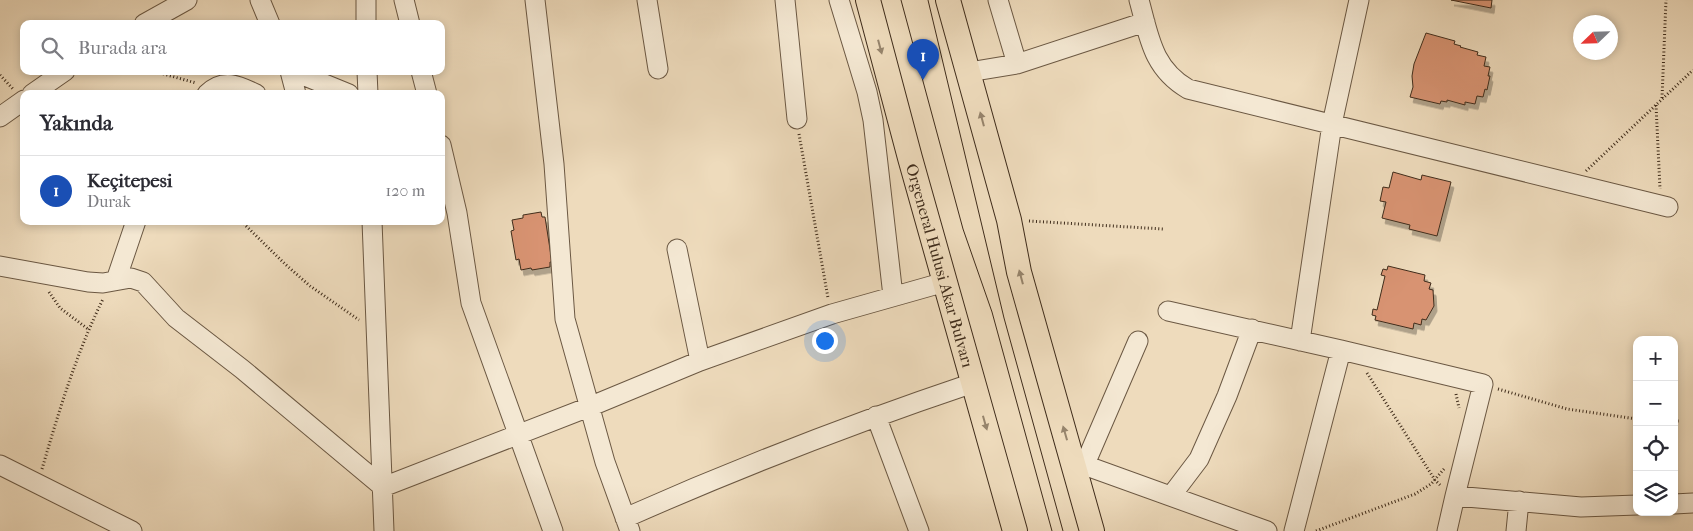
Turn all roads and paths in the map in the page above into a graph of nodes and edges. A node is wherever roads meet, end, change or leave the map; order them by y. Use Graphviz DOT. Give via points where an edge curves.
graph roads {
  1 [pos="187,0"];
  2 [pos="260,0"];
  3 [pos="366,0"];
  4 [pos="404,0"];
  5 [pos="535,0"];
  6 [pos="647,0"];
  7 [pos="785,0"];
  8 [pos="839,0"];
  9 [pos="868,0"];
  10 [pos="948,0"];
  11 [pos="998,0"];
  12 [pos="1139,0"];
  13 [pos="1359,0"];
  14 [pos="1666,0"];
  15 [pos="151,20"];
  16 [pos="268,20"];
  17 [pos="366,20"];
  18 [pos="409,20"];
  19 [pos="1145,22"];
  20 [pos="1017,64"];
  21 [pos="658,69"];
  22 [pos="1693,70"];
  23 [pos="969,72"];
  24 [pos="59,75"];
  25 [pos="165,75"];
  26 [pos="291,75"];
  27 [pos="304,75"];
  28 [pos="367,75"];
  29 [pos="422,75"];
  30 [pos="38,90"];
  31 [pos="213,90"];
  32 [pos="248,90"];
  33 [pos="295,90"];
  34 [pos="339,90"];
  35 [pos="368,90"];
  36 [pos="426,90"];
  37 [pos="1662,99"];
  38 [pos="20,103"];
  39 [pos="1656,105"];
  40 [pos="0,117"];
  41 [pos="797,119"];
  42 [pos="1332,124"];
  43 [pos="445,162"];
  44 [pos="1573,184"];
  45 [pos="1665,206"];
  46 [pos="1009,220"];
  47 [pos="135,225"];
  48 [pos="245,225"];
  49 [pos="372,225"];
  50 [pos="1163,228"];
  51 [pos="678,249"];
  52 [pos="0,266"];
  53 [pos="35,272"];
  54 [pos="114,281"];
  55 [pos="945,282"];
  56 [pos="893,296"];
  57 [pos="1168,311"];
  58 [pos="832,314"];
  59 [pos="88,329"];
  60 [pos="1252,329"];
  61 [pos="377,330"];
  62 [pos="1300,340"];
  63 [pos="1138,341"];
  64 [pos="1348,352"];
  65 [pos="700,361"];
  66 [pos="1445,375"];
  67 [pos="973,384"];
  68 [pos="1483,384"];
  69 [pos="589,407"];
  70 [pos="876,416"];
  71 [pos="1458,417"];
  72 [pos="1633,418"];
  73 [pos="518,434"];
  74 [pos="1079,462"];
  75 [pos="1448,462"];
  76 [pos="0,465"];
  77 [pos="1435,480"];
  78 [pos="38,483"];
  79 [pos="383,487"];
  80 [pos="1171,496"];
  81 [pos="1455,496"];
  82 [pos="1520,502"];
  83 [pos="1693,503"];
  84 [pos="1678,504"];
  85 [pos="1633,505"];
  86 [pos="628,524"];
  87 [pos="132,531"];
  88 [pos="384,531"];
  89 [pos="553,531"];
  90 [pos="919,531"];
  91 [pos="1015,531"];
  92 [pos="1092,531"];
  93 [pos="1267,531"];
  94 [pos="1294,531"];
  95 [pos="1316,531"];
  96 [pos="1448,531"];
  97 [pos="1516,531"];
  1 -- 15 [label="street"];
  2 -- 16 [label="street"];
  3 -- 17 [label="street"];
  4 -- 18 [label="street"];
  5 -- 69 [label="street" via="554,164 565,319"];
  6 -- 21 [label="street"];
  7 -- 41 [label="street"];
  8 -- 56 [label="street" via="873,120"];
  9 -- 55 [label="main road, Orgeneral Hulusi Akar Bulvarı, one-way"];
  10 -- 23 [label="main road"];
  11 -- 20 [label="street"];
  12 -- 19 [label="street"];
  13 -- 42 [label="street"];
  14 -- 37 [label="path"];
  19 -- 20 [label="street"];
  19 -- 42 [label="street" via="1159,64 1188,89"];
  20 -- 23 [label="street"];
  22 -- 37 [label="path"];
  46 -- 23 [label="main road, one-way"];
  24 -- 30 [label="street"];
  25 -- 31 [label="path"];
  26 -- 33 [label="street"];
  27 -- 34 [label="street"];
  28 -- 35 [label="street"];
  29 -- 36 [label="street"];
  31 -- 32 [label="street" via="231,84"];
  37 -- 39 [label="path"];
  38 -- 40 [label="street"];
  39 -- 44 [label="path"];
  39 -- 45 [label="path"];
  41 -- 58 [label="path"];
  42 -- 44 [label="street"];
  42 -- 62 [label="street"];
  43 -- 73 [label="street" via="457,213 471,303"];
  44 -- 45 [label="street"];
  46 -- 50 [label="path"];
  74 -- 46 [label="main road, one-way" via="1019,272"];
  47 -- 54 [label="street"];
  48 -- 61 [label="path" via="310,286"];
  49 -- 61 [label="street"];
  51 -- 65 [label="street"];
  52 -- 53 [label="street"];
  53 -- 54 [label="street" via="88,282"];
  53 -- 59 [label="path" via="60,308"];
  54 -- 59 [label="path"];
  54 -- 79 [label="street" via="131,278 143,282 176,318"];
  55 -- 56 [label="street"];
  55 -- 67 [label="main road, Orgeneral Hulusi Akar Bulvarı"];
  56 -- 58 [label="street"];
  57 -- 60 [label="street"];
  58 -- 65 [label="street"];
  59 -- 78 [label="path" via="68,382"];
  60 -- 62 [label="street"];
  60 -- 80 [label="street" via="1228,396 1199,459"];
  61 -- 79 [label="street"];
  62 -- 64 [label="street"];
  63 -- 74 [label="street"];
  64 -- 66 [label="street"];
  64 -- 77 [label="path"];
  64 -- 94 [label="street"];
  65 -- 69 [label="street"];
  66 -- 68 [label="street"];
  66 -- 71 [label="path" via="1457,398"];
  67 -- 70 [label="street"];
  67 -- 91 [label="main road, Orgeneral Hulusi Akar Bulvarı, one-way"];
  68 -- 72 [label="path" via="1567,408"];
  68 -- 81 [label="street"];
  69 -- 73 [label="street"];
  69 -- 86 [label="street"];
  70 -- 86 [label="street" via="762,459"];
  70 -- 90 [label="street"];
  73 -- 79 [label="street"];
  73 -- 89 [label="street"];
  74 -- 80 [label="street"];
  74 -- 92 [label="main road"];
  75 -- 77 [label="path"];
  76 -- 78 [label="street"];
  77 -- 95 [label="path" via="1415,494"];
  78 -- 87 [label="street"];
  79 -- 88 [label="street"];
  80 -- 93 [label="street"];
  81 -- 82 [label="street"];
  81 -- 96 [label="street"];
  82 -- 85 [label="street"];
  82 -- 97 [label="street"];
  83 -- 84 [label="street"];
}
